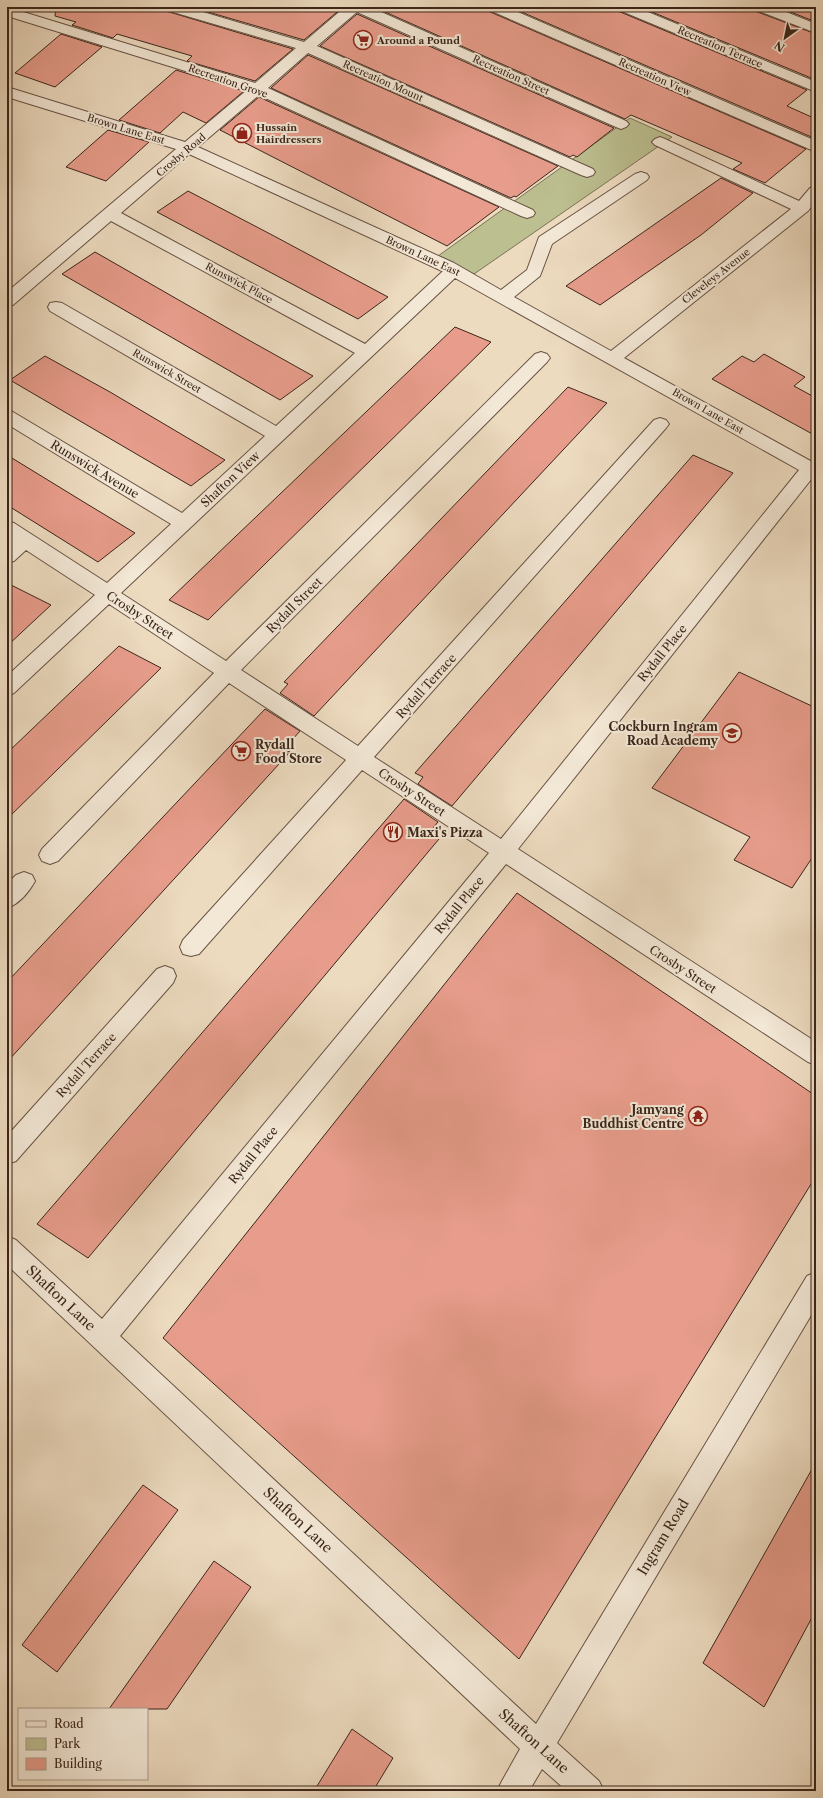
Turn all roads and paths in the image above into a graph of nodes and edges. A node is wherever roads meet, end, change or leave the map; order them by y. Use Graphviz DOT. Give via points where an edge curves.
graph roads {
  1 [pos="171,7"];
  2 [pos="354,7"];
  3 [pos="358,7"];
  4 [pos="494,7"];
  5 [pos="624,7"];
  6 [pos="761,7"];
  7 [pos="7,11"];
  8 [pos="816,29"];
  9 [pos="307,47"];
  10 [pos="816,87"];
  11 [pos="258,89"];
  12 [pos="7,92"];
  13 [pos="620,124"];
  14 [pos="660,142"];
  15 [pos="188,148"];
  16 [pos="816,148"];
  17 [pos="587,172"];
  18 [pos="640,177"];
  19 [pos="816,191"];
  20 [pos="802,208"];
  21 [pos="527,213"];
  22 [pos="110,214"];
  23 [pos="454,270"];
  24 [pos="9,296"];
  25 [pos="503,297"];
  26 [pos="56,308"];
  27 [pos="367,352"];
  28 [pos="541,358"];
  29 [pos="613,358"];
  30 [pos="7,416"];
  31 [pos="660,424"];
  32 [pos="278,435"];
  33 [pos="813,471"];
  34 [pos="184,523"];
  35 [pos="7,528"];
  36 [pos="25,540"];
  37 [pos="7,556"];
  38 [pos="108,594"];
  39 [pos="227,672"];
  40 [pos="7,688"];
  41 [pos="360,758"];
  42 [pos="503,852"];
  43 [pos="50,855"];
  44 [pos="24,881"];
  45 [pos="7,899"];
  46 [pos="191,947"];
  47 [pos="165,976"];
  48 [pos="816,1055"];
  49 [pos="7,1153"];
  50 [pos="7,1248"];
  51 [pos="816,1284"];
  52 [pos="103,1337"];
  53 [pos="538,1746"];
  54 [pos="512,1791"];
  55 [pos="589,1791"];
  1 -- 9 [label="street, Recreation Mount"];
  2 -- 9 [label="street, Crosby Road"];
  3 -- 13 [label="street, Recreation Street"];
  4 -- 16 [label="street, Recreation View"];
  5 -- 10 [label="street, Recreation Terrace"];
  6 -- 8 [label="street"];
  7 -- 11 [label="street, Recreation Grove"];
  9 -- 11 [label="street, Crosby Road"];
  9 -- 17 [label="street, Recreation Mount"];
  11 -- 15 [label="street, Crosby Road"];
  11 -- 21 [label="street, Recreation Grove"];
  12 -- 15 [label="street, Brown Lane East"];
  14 -- 20 [label="street"];
  15 -- 22 [label="street, Crosby Road"];
  15 -- 23 [label="street, Brown Lane East"];
  18 -- 25 [label="street" via="546,241 534,272"];
  19 -- 20 [label="street, Cleveleys Avenue"];
  20 -- 29 [label="street, Cleveleys Avenue"];
  22 -- 24 [label="street, Crosby Road"];
  22 -- 27 [label="street, Runswick Place"];
  23 -- 25 [label="street, Brown Lane East"];
  23 -- 27 [label="street, Shafton View"];
  25 -- 29 [label="street, Brown Lane East"];
  26 -- 32 [label="street, Runswick Street"];
  27 -- 32 [label="street, Shafton View"];
  28 -- 39 [label="street, Rydall Street"];
  29 -- 33 [label="street, Brown Lane East"];
  30 -- 34 [label="street, Runswick Avenue"];
  31 -- 41 [label="street, Rydall Terrace"];
  32 -- 34 [label="street, Shafton View"];
  33 -- 42 [label="street, Rydall Place"];
  34 -- 38 [label="street, Shafton View"];
  35 -- 36 [label="street, Crosby Street"];
  36 -- 37 [label="street"];
  36 -- 38 [label="street, Crosby Street"];
  38 -- 39 [label="street, Crosby Street"];
  38 -- 40 [label="street, Shafton View"];
  39 -- 41 [label="street, Crosby Street"];
  39 -- 43 [label="street, Rydall Street"];
  41 -- 42 [label="street, Crosby Street"];
  41 -- 46 [label="street, Rydall Terrace"];
  42 -- 48 [label="street, Crosby Street"];
  42 -- 52 [label="street, Rydall Place"];
  44 -- 45 [label="street"];
  47 -- 49 [label="street, Rydall Terrace"];
  50 -- 52 [label="street, Shafton Lane"];
  51 -- 53 [label="street, Ingram Road"];
  52 -- 53 [label="street, Shafton Lane"];
  53 -- 54 [label="street, Ingram Road"];
  53 -- 55 [label="street, Shafton Lane"];
}
